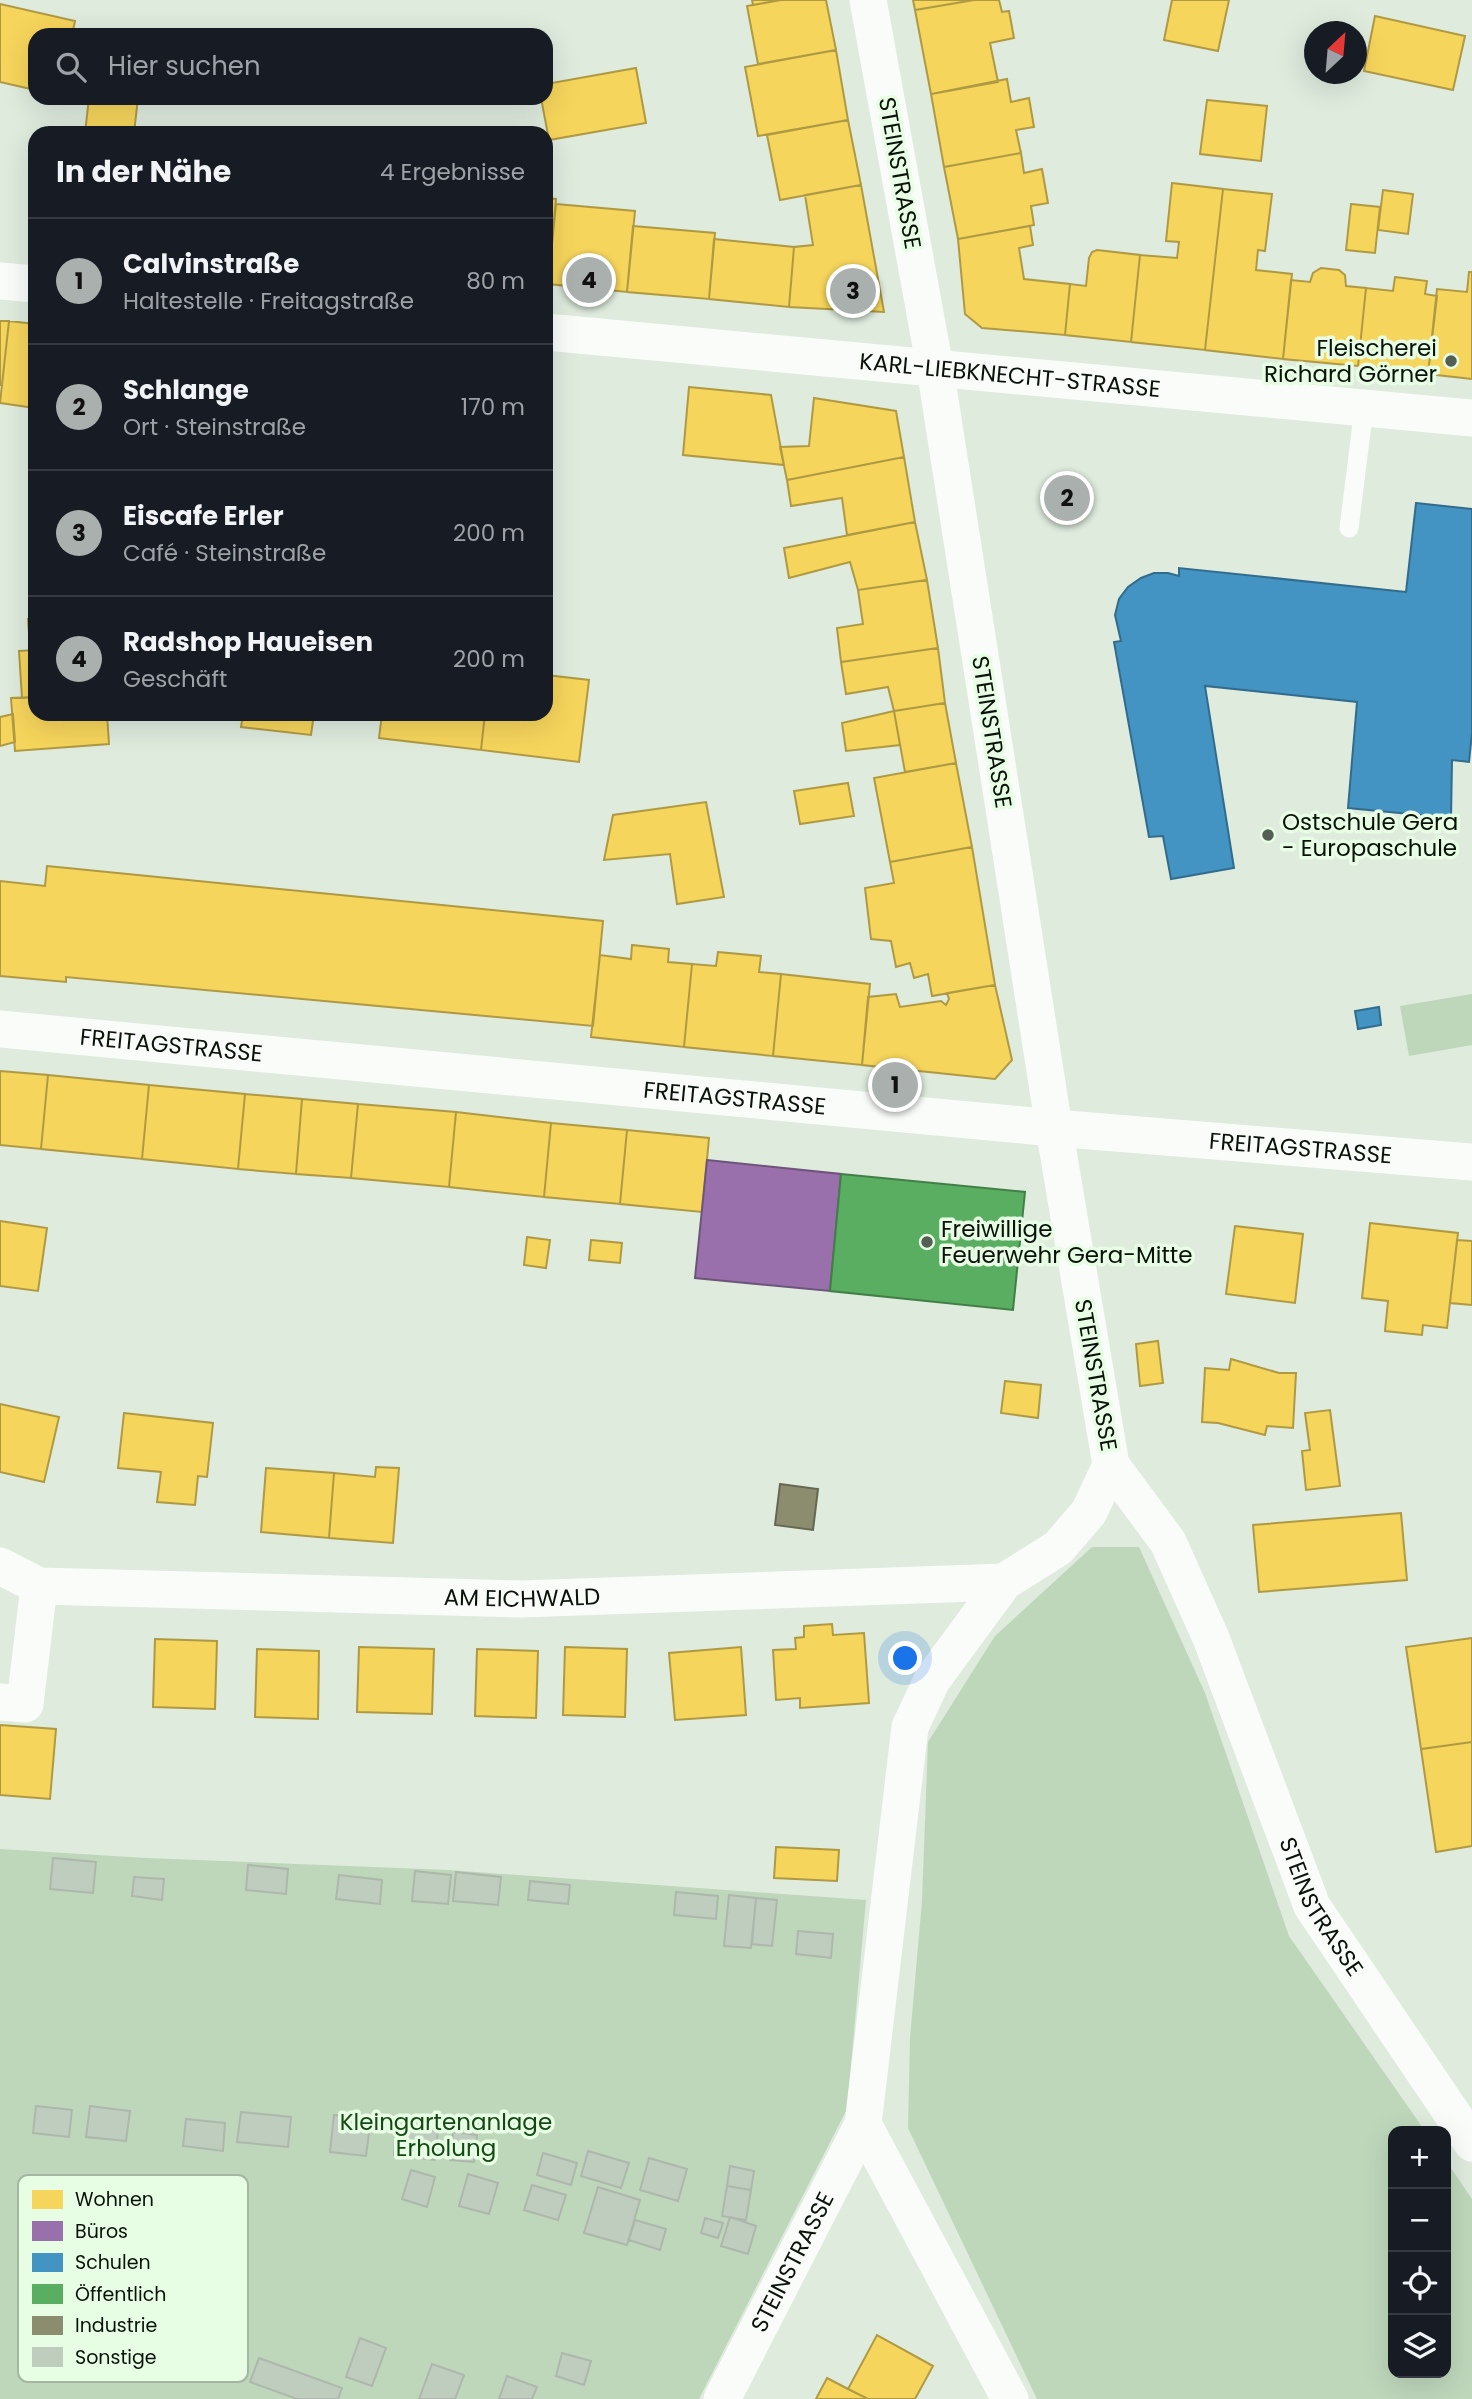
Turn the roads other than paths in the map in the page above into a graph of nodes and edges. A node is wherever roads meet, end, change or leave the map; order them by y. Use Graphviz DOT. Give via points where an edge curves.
graph roads {
  1 [pos="868,0"];
  2 [pos="0,281"];
  3 [pos="28,283"];
  4 [pos="553,333"];
  5 [pos="935,368"];
  6 [pos="1364,408"];
  7 [pos="1472,418"];
  8 [pos="1349,528"];
  9 [pos="0,1028"];
  10 [pos="1054,1128"];
  11 [pos="1472,1163"];
  12 [pos="1111,1465"];
  13 [pos="0,1566"];
  14 [pos="1004,1582"];
  15 [pos="39,1586"];
  16 [pos="0,1702"];
  17 [pos="863,2124"];
  18 [pos="1472,2143"];
  19 [pos="722,2399"];
  20 [pos="1010,2399"];
  1 -- 5 [label="street, STEINSTRASSE"];
  2 -- 3 [label="street"];
  4 -- 5 [label="street, KARL-LIEBKNECHT-STRASSE"];
  5 -- 6 [label="street, KARL-LIEBKNECHT-STRASSE"];
  5 -- 10 [label="street, STEINSTRASSE"];
  6 -- 7 [label="street, KARL-LIEBKNECHT-STRASSE"];
  6 -- 8 [label="lane"];
  9 -- 10 [label="street, FREITAGSTRASSE"];
  10 -- 11 [label="street, FREITAGSTRASSE"];
  10 -- 12 [label="street, STEINSTRASSE"];
  12 -- 14 [label="street, STEINSTRASSE" via="1089,1512 1058,1548"];
  12 -- 18 [label="street, STEINSTRASSE" via="1168,1542 1211,1638 1312,1906"];
  13 -- 15 [label="street, AM EICHWALD"];
  14 -- 15 [label="street, AM EICHWALD" via="522,1599"];
  14 -- 17 [label="street, STEINSTRASSE" via="932,1680 910,1727"];
  15 -- 16 [label="street" via="25,1704"];
  17 -- 19 [label="street, STEINSTRASSE"];
  17 -- 20 [label="street"];
}
